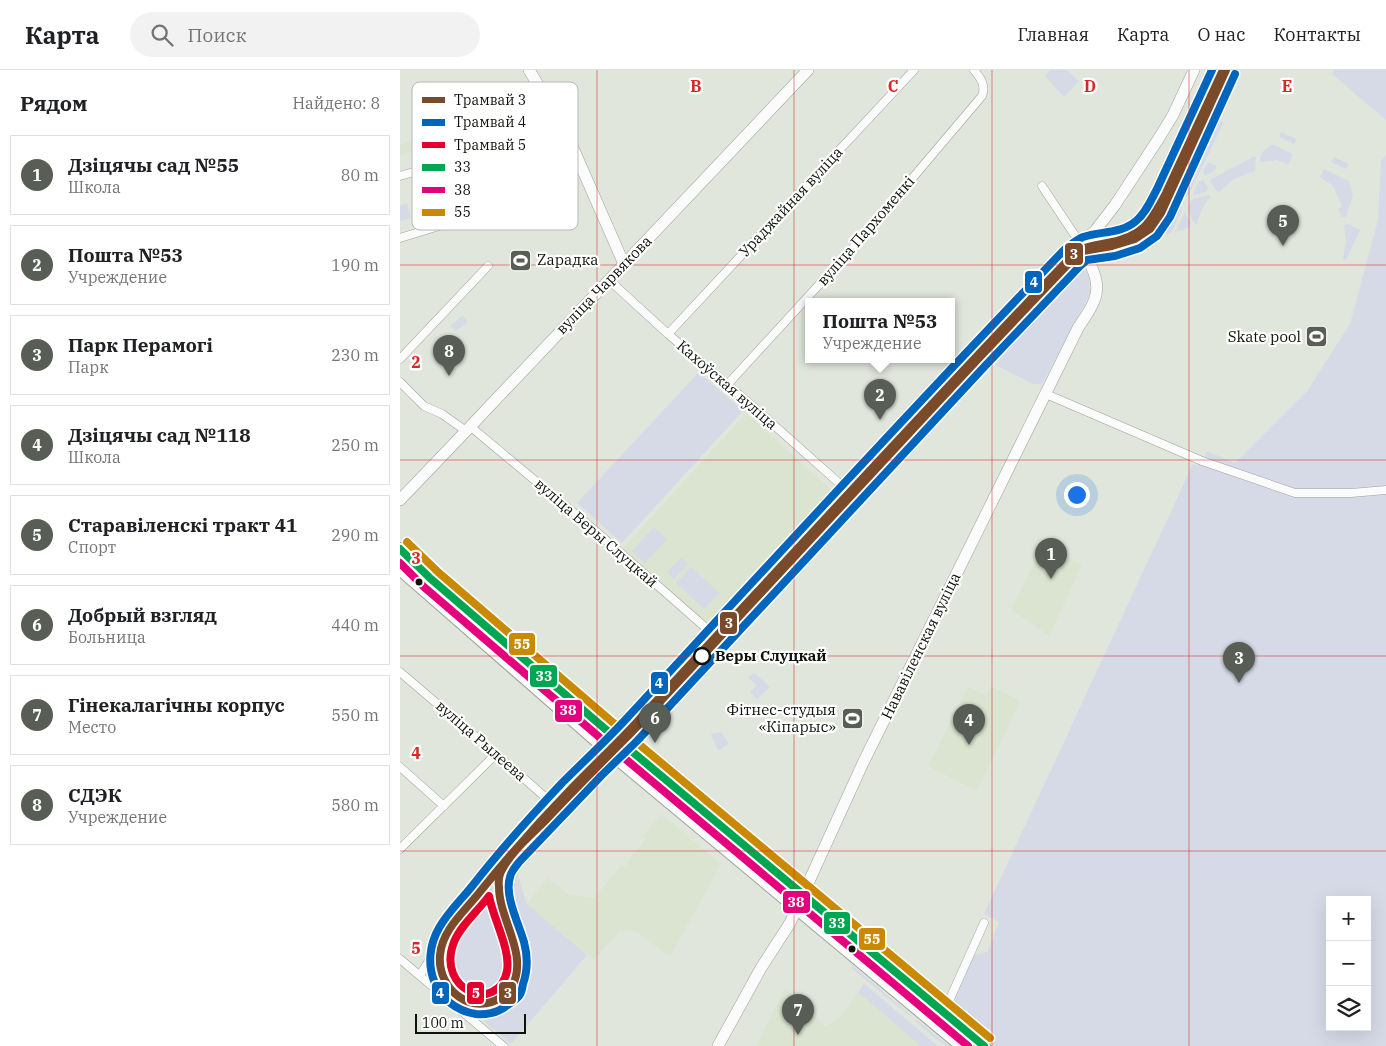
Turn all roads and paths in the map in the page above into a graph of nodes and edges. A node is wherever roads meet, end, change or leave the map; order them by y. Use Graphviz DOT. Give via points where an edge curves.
graph roads {
  1 [pos="529,70"];
  2 [pos="808,70"];
  3 [pos="914,70"];
  4 [pos="974,70"];
  5 [pos="1194,70"];
  6 [pos="536,82"];
  7 [pos="578,159"];
  8 [pos="1042,186"];
  9 [pos="426,230"];
  10 [pos="1095,230"];
  11 [pos="400,238"];
  12 [pos="1080,243"];
  13 [pos="1084,254"];
  14 [pos="624,264"];
  15 [pos="488,266"];
  16 [pos="609,280"];
  17 [pos="807,298"];
  18 [pos="805,300"];
  19 [pos="668,334"];
  20 [pos="400,359"];
  21 [pos="400,382"];
  22 [pos="727,385"];
  23 [pos="1046,394"];
  24 [pos="469,429"];
  25 [pos="1386,490"];
  26 [pos="850,493"];
  27 [pos="400,500"];
  28 [pos="400,549"];
  29 [pos="400,569"];
  30 [pos="716,637"];
  31 [pos="400,672"];
  32 [pos="620,741"];
  33 [pos="610,752"];
  34 [pos="496,754"];
  35 [pos="400,767"];
  36 [pos="666,780"];
  37 [pos="656,790"];
  38 [pos="553,804"];
  39 [pos="444,806"];
  40 [pos="560,811"];
  41 [pos="400,849"];
  42 [pos="490,871"];
  43 [pos="803,895"];
  44 [pos="796,908"];
  45 [pos="984,923"];
  46 [pos="400,960"];
  47 [pos="420,975"];
  48 [pos="944,1012"];
  49 [pos="503,1046"];
  50 [pos="718,1046"];
  51 [pos="962,1046"];
  52 [pos="984,1046"];
  1 -- 6 [label="main road"];
  2 -- 14 [label="main road, вуліца Чарвякова"];
  3 -- 19 [label="street, Ураджайная вуліца"];
  4 -- 17 [label="street, вуліца Пархоменкі" via="983,84 982,96"];
  5 -- 10 [label="main road" via="1164,130"];
  7 -- 14 [label="main road"];
  8 -- 12 [label="street"];
  9 -- 11 [label="street"];
  10 -- 12 [label="main road"];
  10 -- 13 [label="main road"];
  12 -- 13 [label="main road, Нававіленская вуліца"];
  12 -- 26 [label="main road" via="983,342"];
  13 -- 23 [label="main road, Нававіленская вуліца" via="1095,276 1094,302"];
  13 -- 26 [label="main road"];
  14 -- 16 [label="main road, вуліца Чарвякова"];
  15 -- 20 [label="street"];
  16 -- 19 [label="street, Кахоўская вуліца"];
  16 -- 24 [label="main road, вуліца Чарвякова"];
  18 -- 22 [label="street, вуліца Пархоменкі"];
  19 -- 22 [label="street, Кахоўская вуліца"];
  21 -- 24 [label="street, вуліца Веры Слуцкай" via="424,406"];
  22 -- 26 [label="street, Кахоўская вуліца"];
  23 -- 25 [label="street" via="1202,461 1295,493"];
  23 -- 43 [label="main road, Нававіленская вуліца" via="871,747"];
  24 -- 27 [label="main road, вуліца Чарвякова"];
  24 -- 30 [label="street, вуліца Веры Слуцкай" via="592,528"];
  26 -- 30 [label="main road" via="751,606"];
  28 -- 32 [label="main road"];
  29 -- 33 [label="main road"];
  30 -- 32 [label="main road"];
  31 -- 34 [label="street, вуліца Рылеева"];
  32 -- 33 [label="main road"];
  32 -- 36 [label="main road"];
  33 -- 37 [label="main road"];
  33 -- 38 [label="street"];
  33 -- 40 [label="street"];
  34 -- 38 [label="street, вуліца Рылеева"];
  34 -- 39 [label="street"];
  35 -- 39 [label="street"];
  36 -- 37 [label="main road" via="656,780"];
  36 -- 43 [label="main road"];
  37 -- 44 [label="main road"];
  38 -- 40 [label="street, вуліца Рылеева"];
  38 -- 42 [label="street"];
  39 -- 41 [label="street"];
  40 -- 42 [label="street" via="531,842"];
  42 -- 47 [label="street" via="439,935"];
  43 -- 44 [label="main road, Нававіленская вуліца"];
  43 -- 48 [label="main road"];
  44 -- 50 [label="main road, Нававіленская вуліца"];
  44 -- 51 [label="main road"];
  45 -- 48 [label="street"];
  46 -- 47 [label="street"];
  47 -- 49 [label="street"];
  48 -- 52 [label="main road"];
}
